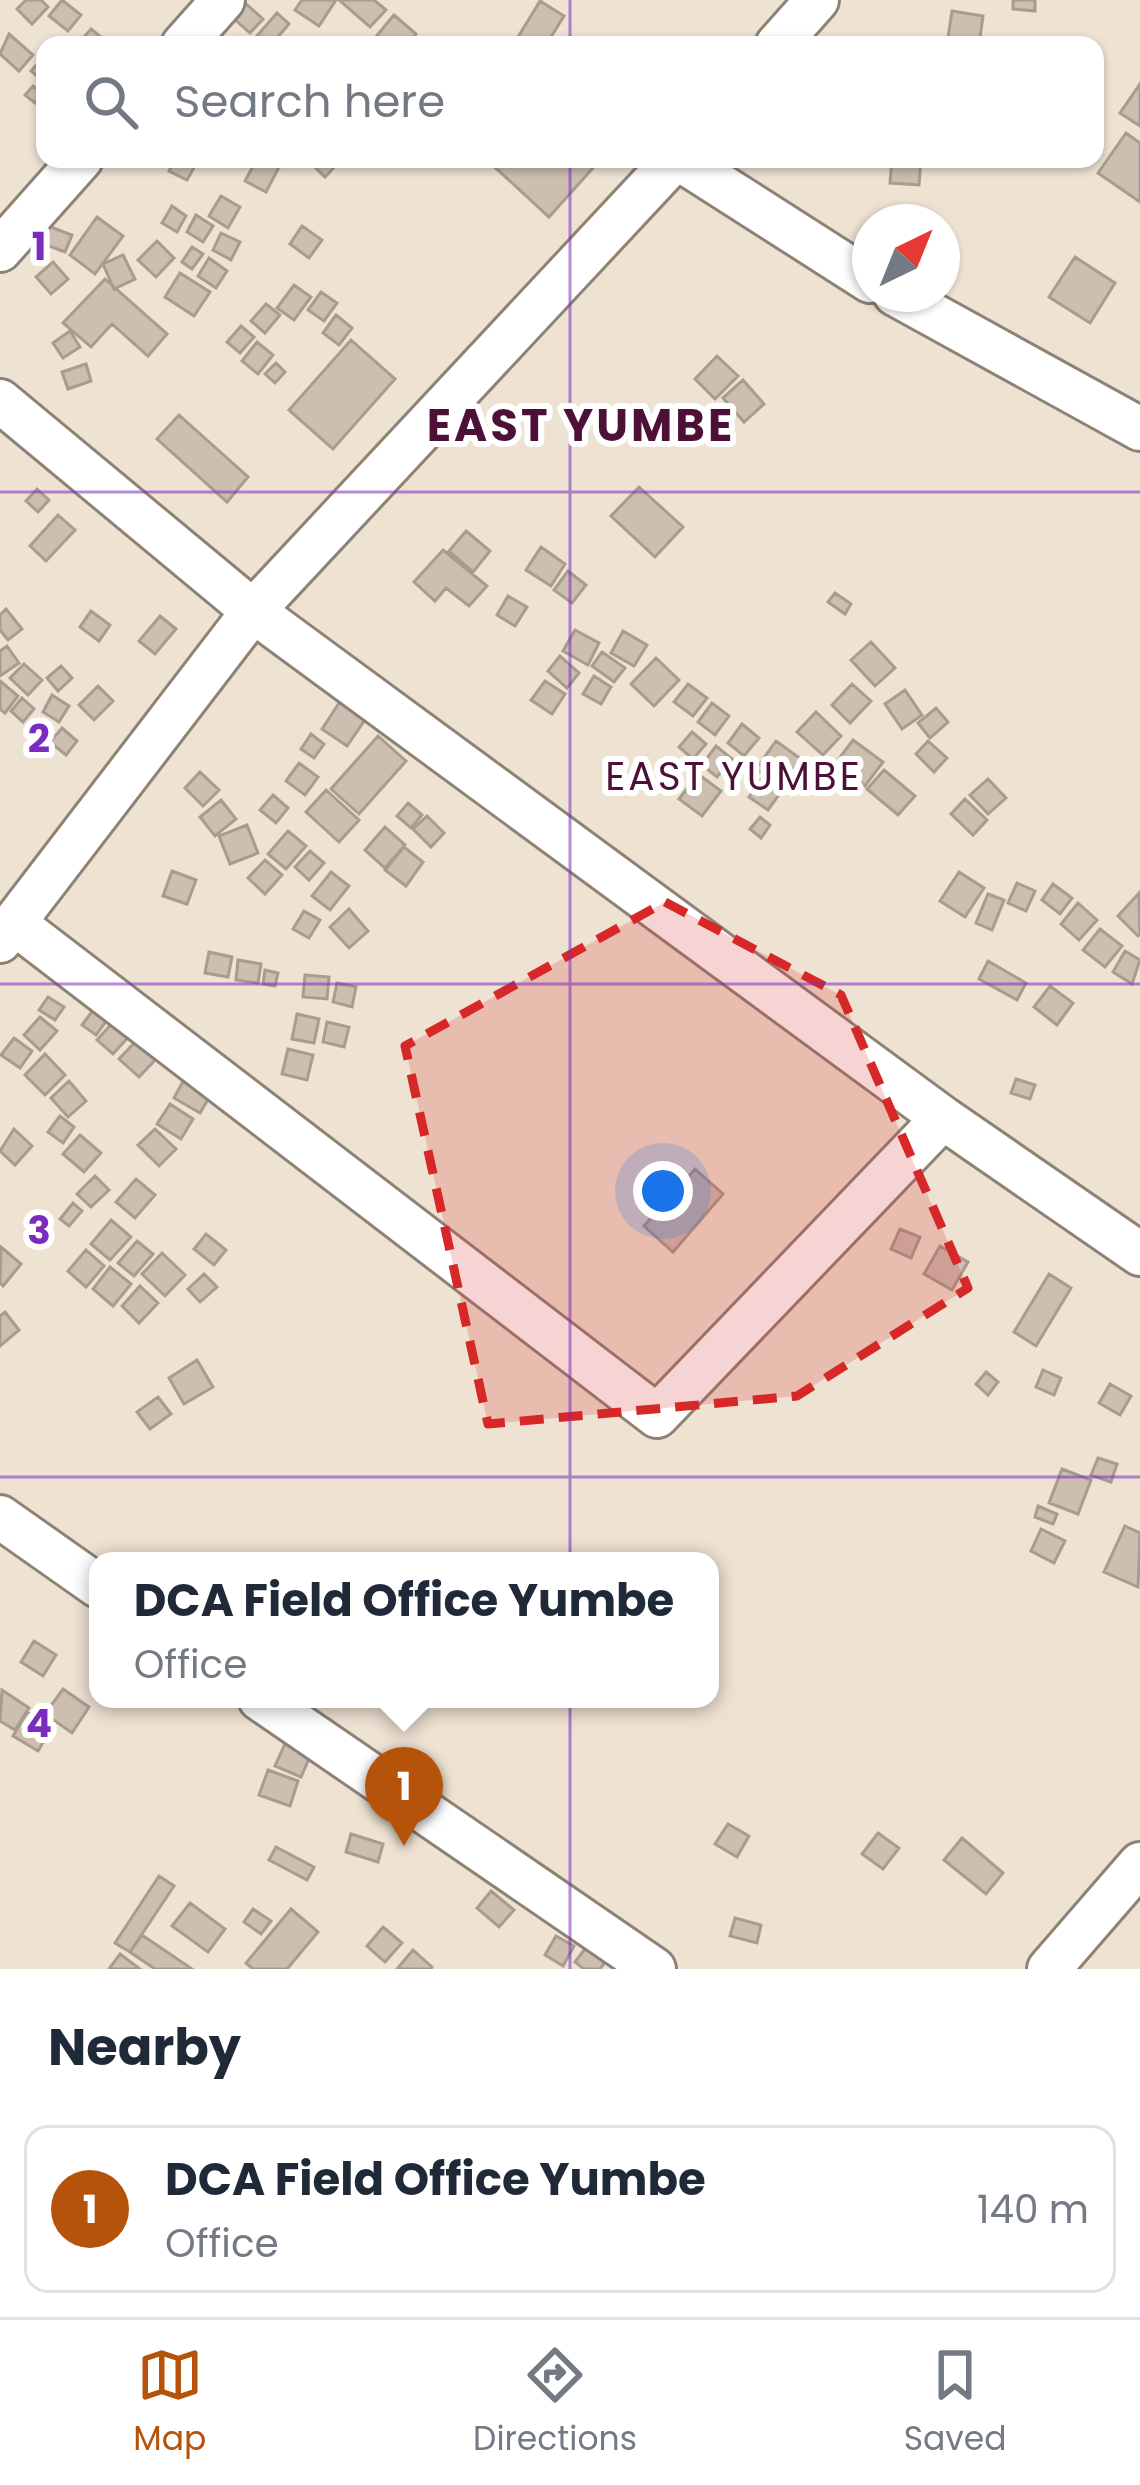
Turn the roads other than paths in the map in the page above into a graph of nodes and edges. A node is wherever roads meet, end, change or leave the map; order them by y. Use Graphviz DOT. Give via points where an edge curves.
graph roads {
  1 [pos="224,0"];
  2 [pos="817,0"];
  3 [pos="191,36"];
  4 [pos="785,36"];
  5 [pos="73,168"];
  6 [pos="669,168"];
  7 [pos="691,168"];
  8 [pos="0,250"];
  9 [pos="852,270"];
  10 [pos="928,312"];
  11 [pos="0,401"];
  12 [pos="1140,429"];
  13 [pos="253,611"];
  14 [pos="7,932"];
  15 [pos="943,1118"];
  16 [pos="1140,1254"];
  17 [pos="0,1517"];
  18 [pos="89,1580"];
  19 [pos="273,1708"];
  20 [pos="1140,1864"];
  21 [pos="654,1969"];
  22 [pos="1049,1969"];
  1 -- 3 [label="street"];
  2 -- 4 [label="street"];
  5 -- 8 [label="street"];
  6 -- 13 [label="street"];
  7 -- 9 [label="street"];
  10 -- 12 [label="street"];
  11 -- 13 [label="street"];
  13 -- 14 [label="street"];
  13 -- 15 [label="street"];
  14 -- 15 [label="street" via="657,1416"];
  15 -- 16 [label="street"];
  17 -- 18 [label="street"];
  19 -- 21 [label="street"];
  20 -- 22 [label="street"];
}
